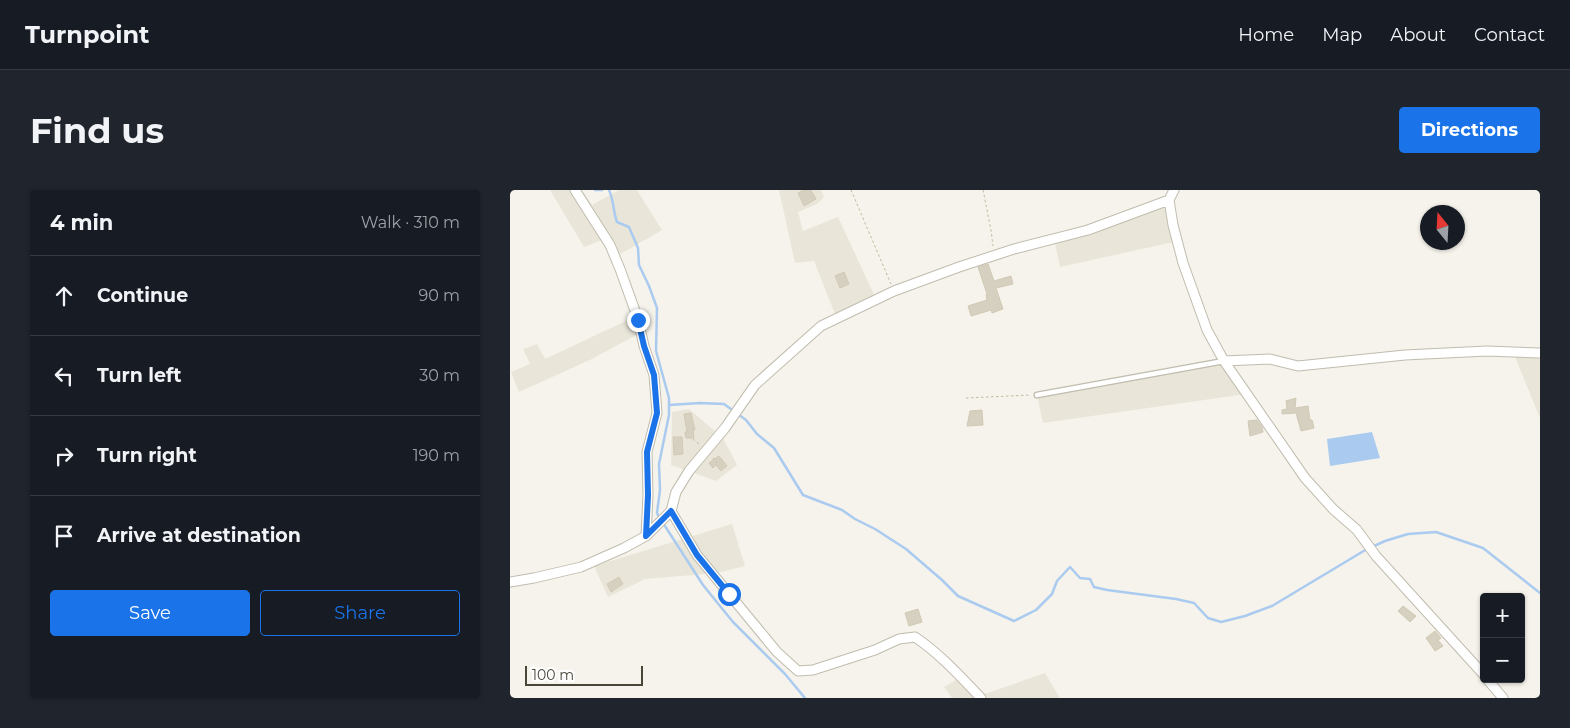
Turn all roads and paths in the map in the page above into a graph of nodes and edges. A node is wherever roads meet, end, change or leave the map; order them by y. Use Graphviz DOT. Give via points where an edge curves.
graph roads {
  1 [pos="575,190"];
  2 [pos="851,190"];
  3 [pos="983,190"];
  4 [pos="1175,190"];
  5 [pos="1169,200"];
  6 [pos="993,256"];
  7 [pos="894,291"];
  8 [pos="1540,353"];
  9 [pos="1224,361"];
  10 [pos="1037,394"];
  11 [pos="966,398"];
  12 [pos="671,511"];
  13 [pos="646,536"];
  14 [pos="510,582"];
  15 [pos="1480,671"];
  16 [pos="1490,683"];
  17 [pos="980,698"];
  18 [pos="1503,698"];
  1 -- 13 [label="street" via="610,245 654,375 657,413 647,452"];
  2 -- 7 [label="path"];
  3 -- 6 [label="path"];
  4 -- 5 [label="street"];
  5 -- 6 [label="street" via="1088,230"];
  5 -- 9 [label="street" via="1183,263 1207,330"];
  6 -- 7 [label="street"];
  7 -- 12 [label="street" via="821,326 755,386 689,471 676,492"];
  8 -- 9 [label="street" via="1405,355 1298,366 1270,359"];
  9 -- 10 [label="lane"];
  9 -- 15 [label="street" via="1304,478 1357,530 1376,556"];
  10 -- 11 [label="path"];
  12 -- 13 [label="street"];
  12 -- 17 [label="street" via="697,555 778,652 798,671 813,670 899,639 915,637 955,670"];
  13 -- 14 [label="street" via="580,567"];
  16 -- 18 [label="street"];
}
